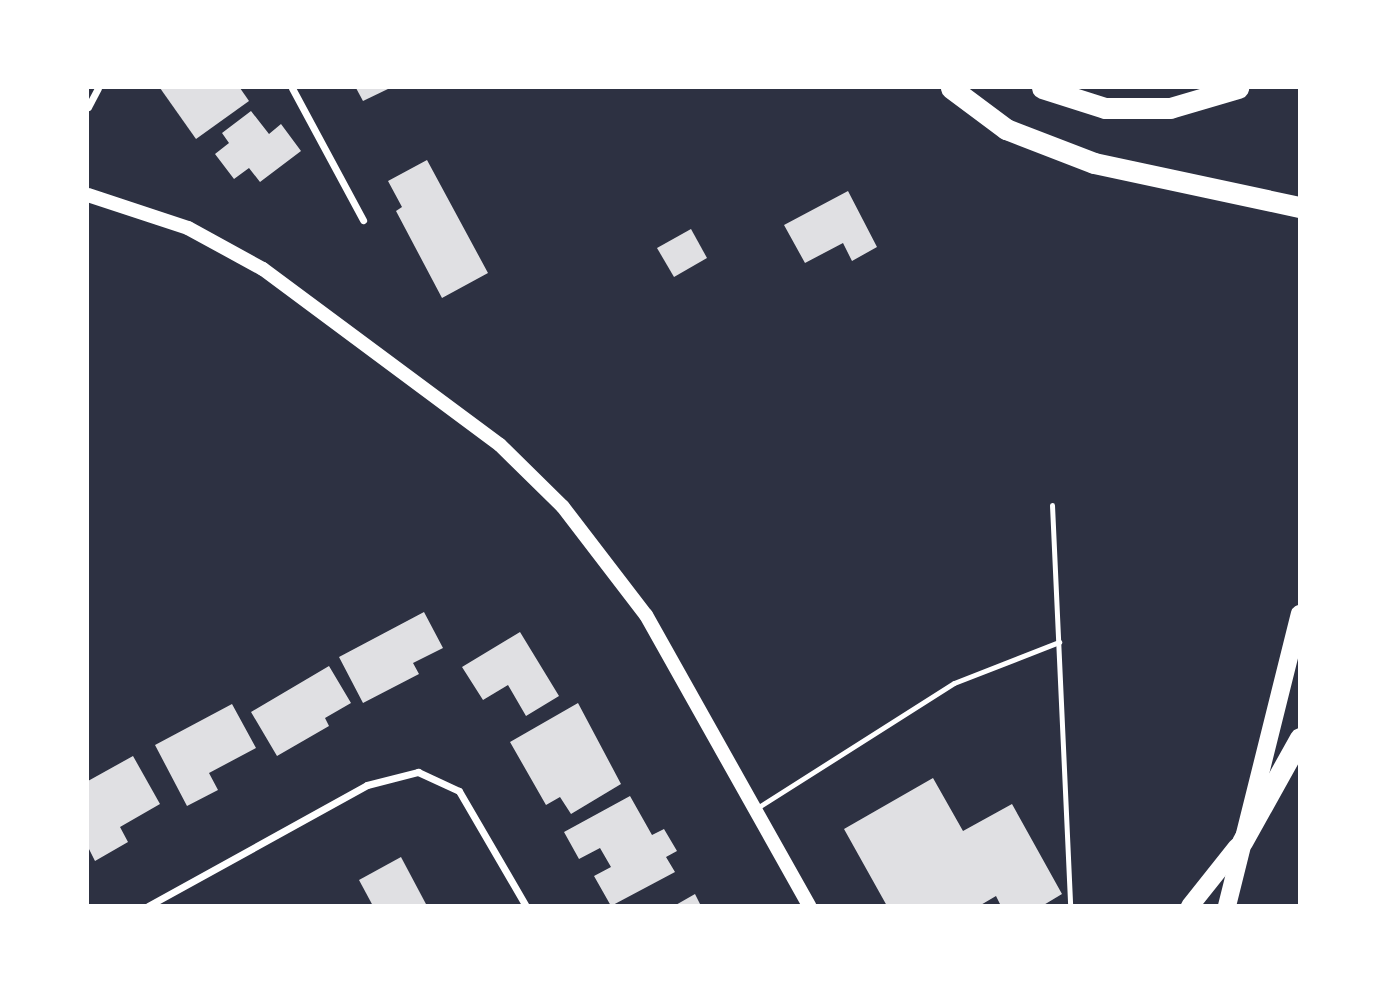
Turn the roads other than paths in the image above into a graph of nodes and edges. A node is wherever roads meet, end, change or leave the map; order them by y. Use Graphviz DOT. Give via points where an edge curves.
graph roads {
  1 [pos="98,88"];
  2 [pos="292,88"];
  3 [pos="951,88"];
  4 [pos="1042,88"];
  5 [pos="1238,88"];
  6 [pos="88,107"];
  7 [pos="88,195"];
  8 [pos="1300,207"];
  9 [pos="363,220"];
  10 [pos="1052,505"];
  11 [pos="1300,614"];
  12 [pos="1059,642"];
  13 [pos="1300,738"];
  14 [pos="756,809"];
  15 [pos="1242,842"];
  16 [pos="148,905"];
  17 [pos="526,905"];
  18 [pos="809,905"];
  19 [pos="1070,905"];
  20 [pos="1191,905"];
  21 [pos="1227,905"];
  1 -- 6 [label="street"];
  2 -- 9 [label="street"];
  3 -- 8 [label="highway" via="1006,129 1094,163"];
  4 -- 5 [label="highway" via="1105,108 1170,108"];
  7 -- 14 [label="main road" via="188,228 263,269 500,445 564,507 646,615"];
  10 -- 12 [label="lane"];
  11 -- 15 [label="main road"];
  12 -- 14 [label="lane" via="954,684"];
  12 -- 19 [label="lane"];
  13 -- 15 [label="highway"];
  14 -- 18 [label="main road"];
  15 -- 20 [label="main road"];
  15 -- 21 [label="main road"];
  16 -- 17 [label="street" via="367,785 418,772 459,791"];
}
